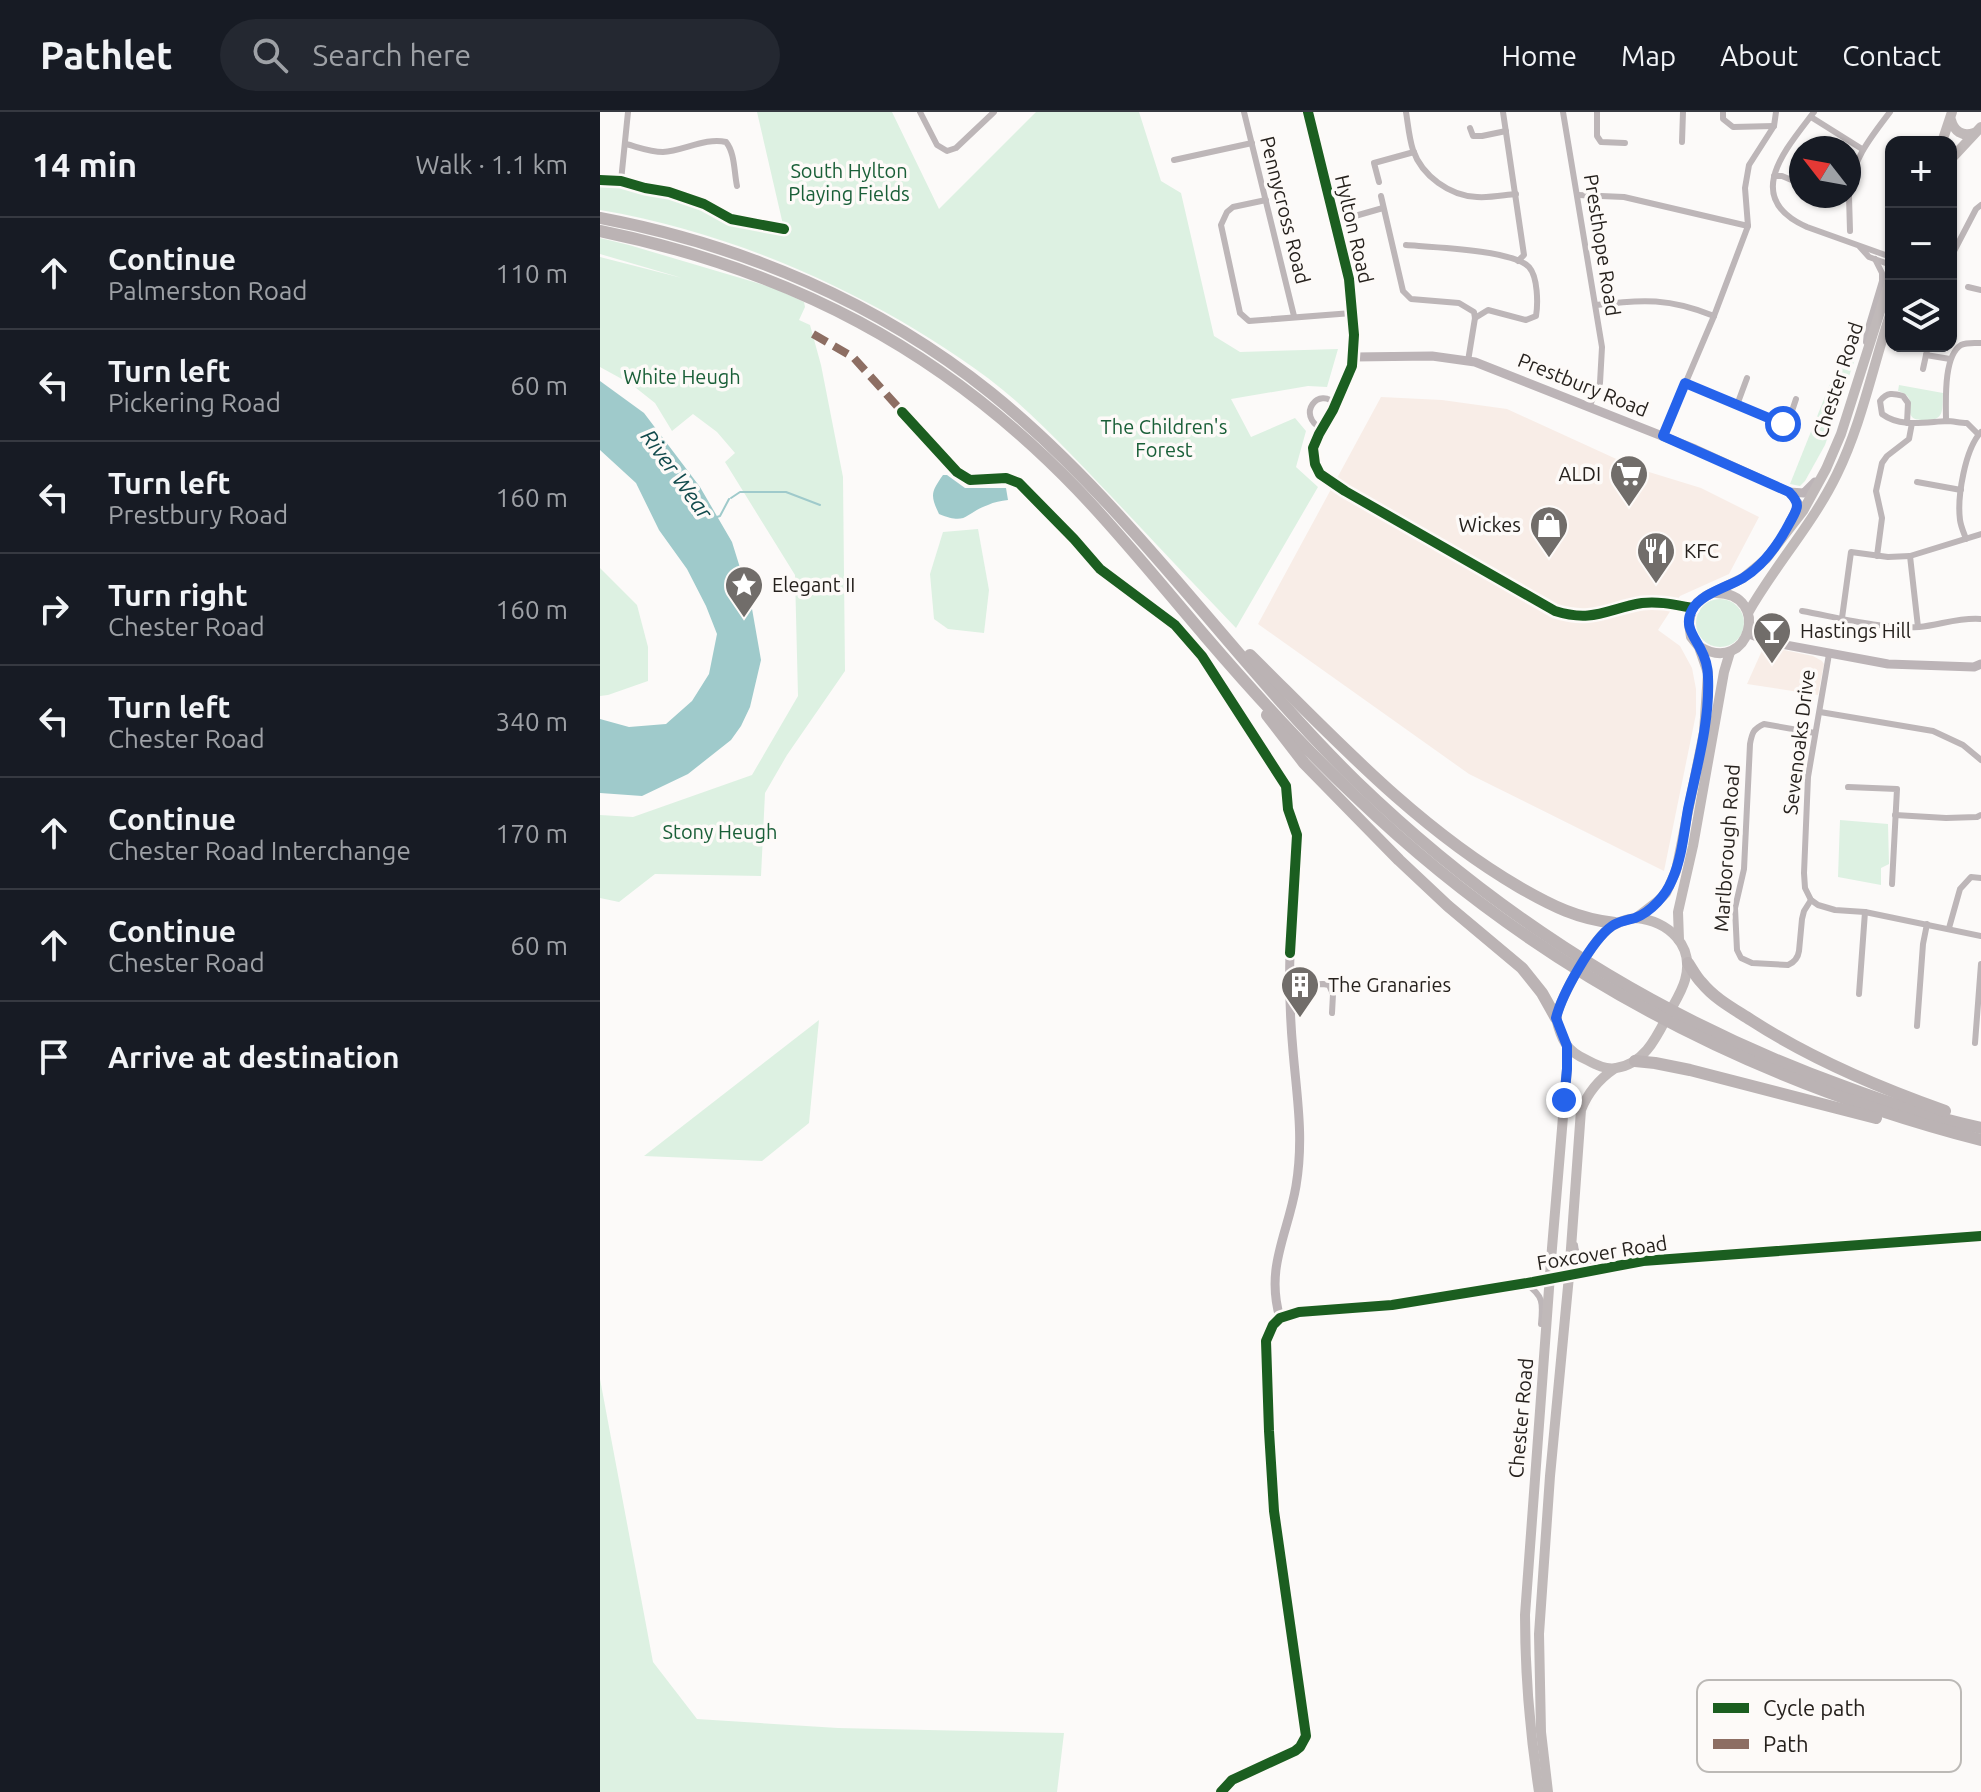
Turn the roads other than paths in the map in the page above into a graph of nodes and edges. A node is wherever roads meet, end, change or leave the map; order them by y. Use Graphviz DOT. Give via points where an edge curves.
graph roads {
  1 [pos="628,112"];
  2 [pos="920,112"];
  3 [pos="994,112"];
  4 [pos="1244,112"];
  5 [pos="1308,112"];
  6 [pos="1406,112"];
  7 [pos="1503,112"];
  8 [pos="1563,112"];
  9 [pos="1597,112"];
  10 [pos="1683,112"];
  11 [pos="1723,112"];
  12 [pos="1776,112"];
  13 [pos="1890,112"];
  14 [pos="1812,114"];
  15 [pos="1952,116"];
  16 [pos="1774,126"];
  17 [pos="1470,128"];
  18 [pos="1977,130"];
  19 [pos="1506,131"];
  20 [pos="1944,136"];
  21 [pos="1682,142"];
  22 [pos="1252,143"];
  23 [pos="1625,143"];
  24 [pos="626,144"];
  25 [pos="1862,149"];
  26 [pos="1414,152"];
  27 [pos="1957,152"];
  28 [pos="1174,160"];
  29 [pos="1774,176"];
  30 [pos="1789,179"];
  31 [pos="621,181"];
  32 [pos="1379,182"];
  33 [pos="737,186"];
  34 [pos="1516,194"];
  35 [pos="1578,195"];
  36 [pos="1381,196"];
  37 [pos="1266,200"];
  38 [pos="1981,205"];
  39 [pos="1383,208"];
  40 [pos="1849,208"];
  41 [pos="600,218"];
  42 [pos="1348,218"];
  43 [pos="1748,226"];
  44 [pos="600,231"];
  45 [pos="1850,231"];
  46 [pos="1406,245"];
  47 [pos="1957,245"];
  48 [pos="1860,247"];
  49 [pos="1885,254"];
  50 [pos="1875,259"];
  51 [pos="1518,261"];
  52 [pos="1885,263"];
  53 [pos="1890,280"];
  54 [pos="1968,287"];
  55 [pos="1981,290"];
  56 [pos="1596,305"];
  57 [pos="1352,313"];
  58 [pos="1294,316"];
  59 [pos="1714,316"];
  60 [pos="1475,318"];
  61 [pos="1885,331"];
  62 [pos="1981,343"];
  63 [pos="1927,352"];
  64 [pos="1865,354"];
  65 [pos="1926,355"];
  66 [pos="1354,357"];
  67 [pos="1950,359"];
  68 [pos="1468,361"];
  69 [pos="1923,369"];
  70 [pos="1747,378"];
  71 [pos="1685,383"];
  72 [pos="1796,399"];
  73 [pos="1336,405"];
  74 [pos="1737,405"];
  75 [pos="1589,407"];
  76 [pos="1946,421"];
  77 [pos="1910,423"];
  78 [pos="1322,429"];
  79 [pos="1980,433"];
  80 [pos="1663,436"];
  81 [pos="1826,469"];
  82 [pos="1917,482"];
  83 [pos="1961,490"];
  84 [pos="1789,492"];
  85 [pos="1981,534"];
  86 [pos="1966,539"];
  87 [pos="1779,544"];
  88 [pos="1877,556"];
  89 [pos="1910,556"];
  90 [pos="1186,591"];
  91 [pos="1714,593"];
  92 [pos="1693,608"];
  93 [pos="1802,611"];
  94 [pos="1748,613"];
  95 [pos="1842,618"];
  96 [pos="1981,619"];
  97 [pos="1918,627"];
  98 [pos="1747,633"];
  99 [pos="1209,641"];
  100 [pos="1699,647"];
  101 [pos="1730,652"];
  102 [pos="1829,654"];
  103 [pos="1981,664"];
  104 [pos="1820,712"];
  105 [pos="1815,733"];
  106 [pos="1981,760"];
  107 [pos="1848,787"];
  108 [pos="1895,815"];
  109 [pos="1981,815"];
  110 [pos="1981,878"];
  111 [pos="1892,884"];
  112 [pos="1811,900"];
  113 [pos="1865,912"];
  114 [pos="1636,918"];
  115 [pos="1615,923"];
  116 [pos="1927,924"];
  117 [pos="1949,928"];
  118 [pos="1981,936"];
  119 [pos="1679,940"];
  120 [pos="1290,953"];
  121 [pos="1688,963"];
  122 [pos="1981,964"];
  123 [pos="1289,985"];
  124 [pos="1859,994"];
  125 [pos="1332,1013"];
  126 [pos="1556,1018"];
  127 [pos="1917,1026"];
  128 [pos="1975,1043"];
  129 [pos="1567,1046"];
  130 [pos="1635,1061"];
  131 [pos="1614,1069"];
  132 [pos="1981,1125"];
  133 [pos="1981,1140"];
  134 [pos="1574,1197"];
  135 [pos="1981,1236"];
  136 [pos="1599,1269"];
  137 [pos="1569,1276"];
  138 [pos="1550,1278"];
  139 [pos="1525,1283"];
  140 [pos="1280,1318"];
  141 [pos="1542,1380"];
  142 [pos="1221,1792"];
  143 [pos="1539,1792"];
  144 [pos="1548,1792"];
  1 -- 24 [label="street"];
  2 -- 3 [label="street" via="937,145 947,151"];
  4 -- 22 [label="street, Pennycross Road"];
  5 -- 57 [label="street, Hylton Road" via="1349,279"];
  6 -- 26 [label="street"];
  7 -- 19 [label="street"];
  8 -- 35 [label="street, Presthope Road"];
  9 -- 23 [label="street" via="1601,142"];
  10 -- 21 [label="street"];
  11 -- 16 [label="street" via="1733,127"];
  12 -- 16 [label="street"];
  13 -- 25 [label="street"];
  14 -- 25 [label="street"];
  14 -- 29 [label="street" via="1785,150"];
  15 -- 18 [label="main road" via="1952,126 1959,132 1969,135"];
  15 -- 20 [label="main road"];
  16 -- 43 [label="street" via="1749,165"];
  17 -- 19 [label="street" via="1473,136"];
  18 -- 27 [label="main road"];
  19 -- 34 [label="street"];
  22 -- 28 [label="street"];
  22 -- 37 [label="street, Pennycross Road"];
  24 -- 31 [label="street"];
  24 -- 33 [label="street" via="664,152 726,142"];
  26 -- 32 [label="street" via="1374,163"];
  26 -- 34 [label="street" via="1431,177 1452,191 1477,198"];
  29 -- 30 [label="street"];
  29 -- 48 [label="street" via="1773,196 1793,221"];
  34 -- 51 [label="street" via="1524,255"];
  35 -- 43 [label="street" via="1624,197"];
  35 -- 56 [label="street, Presthope Road"];
  36 -- 39 [label="street"];
  37 -- 58 [label="street, Pennycross Road"];
  37 -- 58 [label="street" via="1233,207 1221,225 1240,313 1249,321"];
  38 -- 47 [label="street"];
  39 -- 42 [label="street"];
  39 -- 60 [label="street" via="1403,291 1411,299 1459,303"];
  40 -- 45 [label="street"];
  41 -- 90 [label="highway" via="772,266 868,310 929,347 1051,446"];
  43 -- 59 [label="street"];
  44 -- 99 [label="highway" via="705,257 794,289 923,360 981,402 1075,487"];
  46 -- 51 [label="street" via="1471,250"];
  48 -- 49 [label="street"];
  48 -- 50 [label="street"];
  50 -- 52 [label="street"];
  50 -- 64 [label="street" via="1882,281"];
  51 -- 60 [label="street" via="1534,277 1536,316 1526,320 1488,310"];
  53 -- 64 [label="main road, Chester Road"];
  54 -- 55 [label="street"];
  56 -- 59 [label="street" via="1658,302"];
  56 -- 75 [label="street, Presthope Road" via="1600,383"];
  57 -- 58 [label="street"];
  57 -- 66 [label="street, Hylton Road"];
  59 -- 71 [label="street"];
  60 -- 68 [label="street"];
  61 -- 94 [label="main road, Chester Road" via="1838,473"];
  62 -- 67 [label="street" via="1963,343"];
  63 -- 65 [label="street"];
  64 -- 81 [label="main road, Chester Road"];
  65 -- 67 [label="street"];
  65 -- 69 [label="street"];
  66 -- 68 [label="street, Prestbury Road"];
  66 -- 73 [label="street"];
  67 -- 76 [label="street"];
  68 -- 75 [label="street, Prestbury Road"];
  70 -- 74 [label="street"];
  71 -- 74 [label="street"];
  71 -- 80 [label="street"];
  72 -- 74 [label="street" via="1783,424"];
  73 -- 78 [label="street"];
  73 -- 78 [label="street" via="1326,398 1312,404 1310,419"];
  75 -- 80 [label="street, Prestbury Road"];
  76 -- 77 [label="street"];
  76 -- 79 [label="street" via="1967,423"];
  77 -- 77 [label="street" via="1882,414 1880,401 1885,395 1903,396"];
  77 -- 88 [label="street" via="1909,439 1882,463 1876,491 1882,518"];
  78 -- 92 [label="street" via="1313,448 1315,464 1327,480 1555,611 1587,617 1642,603"];
  79 -- 83 [label="street" via="1971,447"];
  80 -- 84 [label="street, Prestbury Road"];
  81 -- 84 [label="street" via="1804,493"];
  81 -- 87 [label="main road, Chester Road"];
  82 -- 83 [label="street"];
  83 -- 86 [label="street" via="1960,524"];
  84 -- 87 [label="street" via="1797,508"];
  85 -- 86 [label="street"];
  86 -- 89 [label="street"];
  87 -- 91 [label="main road, Chester Road" via="1743,578"];
  88 -- 89 [label="street"];
  88 -- 95 [label="street" via="1851,552"];
  89 -- 97 [label="street"];
  90 -- 115 [label="highway" via="1410,809 1460,848 1541,899 1581,918"];
  90 -- 132 [label="highway" via="1355,780 1439,856 1547,937 1622,984 1750,1049 1906,1108"];
  91 -- 92 [label="main road, Chester Road"];
  91 -- 94 [label="main road" via="1738,600"];
  92 -- 100 [label="main road" via="1691,637"];
  93 -- 95 [label="street"];
  94 -- 98 [label="main road, Chester Road"];
  95 -- 97 [label="street"];
  96 -- 97 [label="street"];
  98 -- 101 [label="main road"];
  98 -- 102 [label="street, Sevenoaks Drive"];
  99 -- 126 [label="highway" via="1304,763 1438,897 1522,968"];
  99 -- 133 [label="highway" via="1385,824 1449,879 1571,967 1690,1033 1800,1083"];
  100 -- 101 [label="main road" via="1709,653"];
  100 -- 114 [label="main road" via="1708,673 1704,732 1676,871 1666,893"];
  101 -- 119 [label="main road" via="1678,912"];
  102 -- 103 [label="street, Sevenoaks Drive" via="1888,664"];
  102 -- 104 [label="street, Sevenoaks Drive"];
  104 -- 105 [label="street, Sevenoaks Drive"];
  104 -- 106 [label="street" via="1933,731"];
  105 -- 112 [label="street, Sevenoaks Drive" via="1804,873"];
  105 -- 112 [label="street, Marlborough Road" via="1764,724 1752,732 1744,869 1735,908 1741,958 1793,963"];
  107 -- 108 [label="street" via="1897,789"];
  108 -- 109 [label="street"];
  108 -- 111 [label="street"];
  110 -- 117 [label="street" via="1971,877 1960,889"];
  112 -- 113 [label="street" via="1835,910"];
  113 -- 116 [label="street"];
  113 -- 124 [label="street"];
  114 -- 115 [label="main road"];
  114 -- 119 [label="main road" via="1663,924"];
  115 -- 126 [label="main road" via="1565,992"];
  116 -- 117 [label="street"];
  116 -- 127 [label="street"];
  117 -- 118 [label="street"];
  119 -- 121 [label="main road"];
  120 -- 123 [label="street"];
  121 -- 130 [label="main road" via="1686,979 1654,1042"];
  121 -- 132 [label="highway" via="1717,998 1795,1046 1890,1091"];
  122 -- 128 [label="street"];
  123 -- 125 [label="street" via="1329,985"];
  123 -- 140 [label="street" via="1301,1150 1276,1264"];
  126 -- 129 [label="main road"];
  129 -- 131 [label="main road" via="1579,1057"];
  129 -- 138 [label="main road, Chester Road"];
  130 -- 131 [label="main road"];
  130 -- 133 [label="highway"];
  131 -- 134 [label="main road, Chester Road" via="1600,1079 1581,1110"];
  134 -- 136 [label="street" via="1577,1255"];
  134 -- 137 [label="main road, Chester Road"];
  135 -- 136 [label="street, Foxcover Road" via="1643,1261"];
  136 -- 137 [label="street, Foxcover Road"];
  137 -- 138 [label="street, Foxcover Road"];
  137 -- 144 [label="main road, Chester Road" via="1539,1634"];
  138 -- 139 [label="street, Foxcover Road"];
  138 -- 141 [label="main road, Chester Road"];
  139 -- 140 [label="street, Foxcover Road"];
  139 -- 141 [label="street" via="1542,1302"];
  140 -- 142 [label="street" via="1266,1341 1269,1431 1274,1511 1306,1736 1295,1751 1232,1780"];
  141 -- 143 [label="main road, Chester Road" via="1525,1615 1530,1730"];
}
